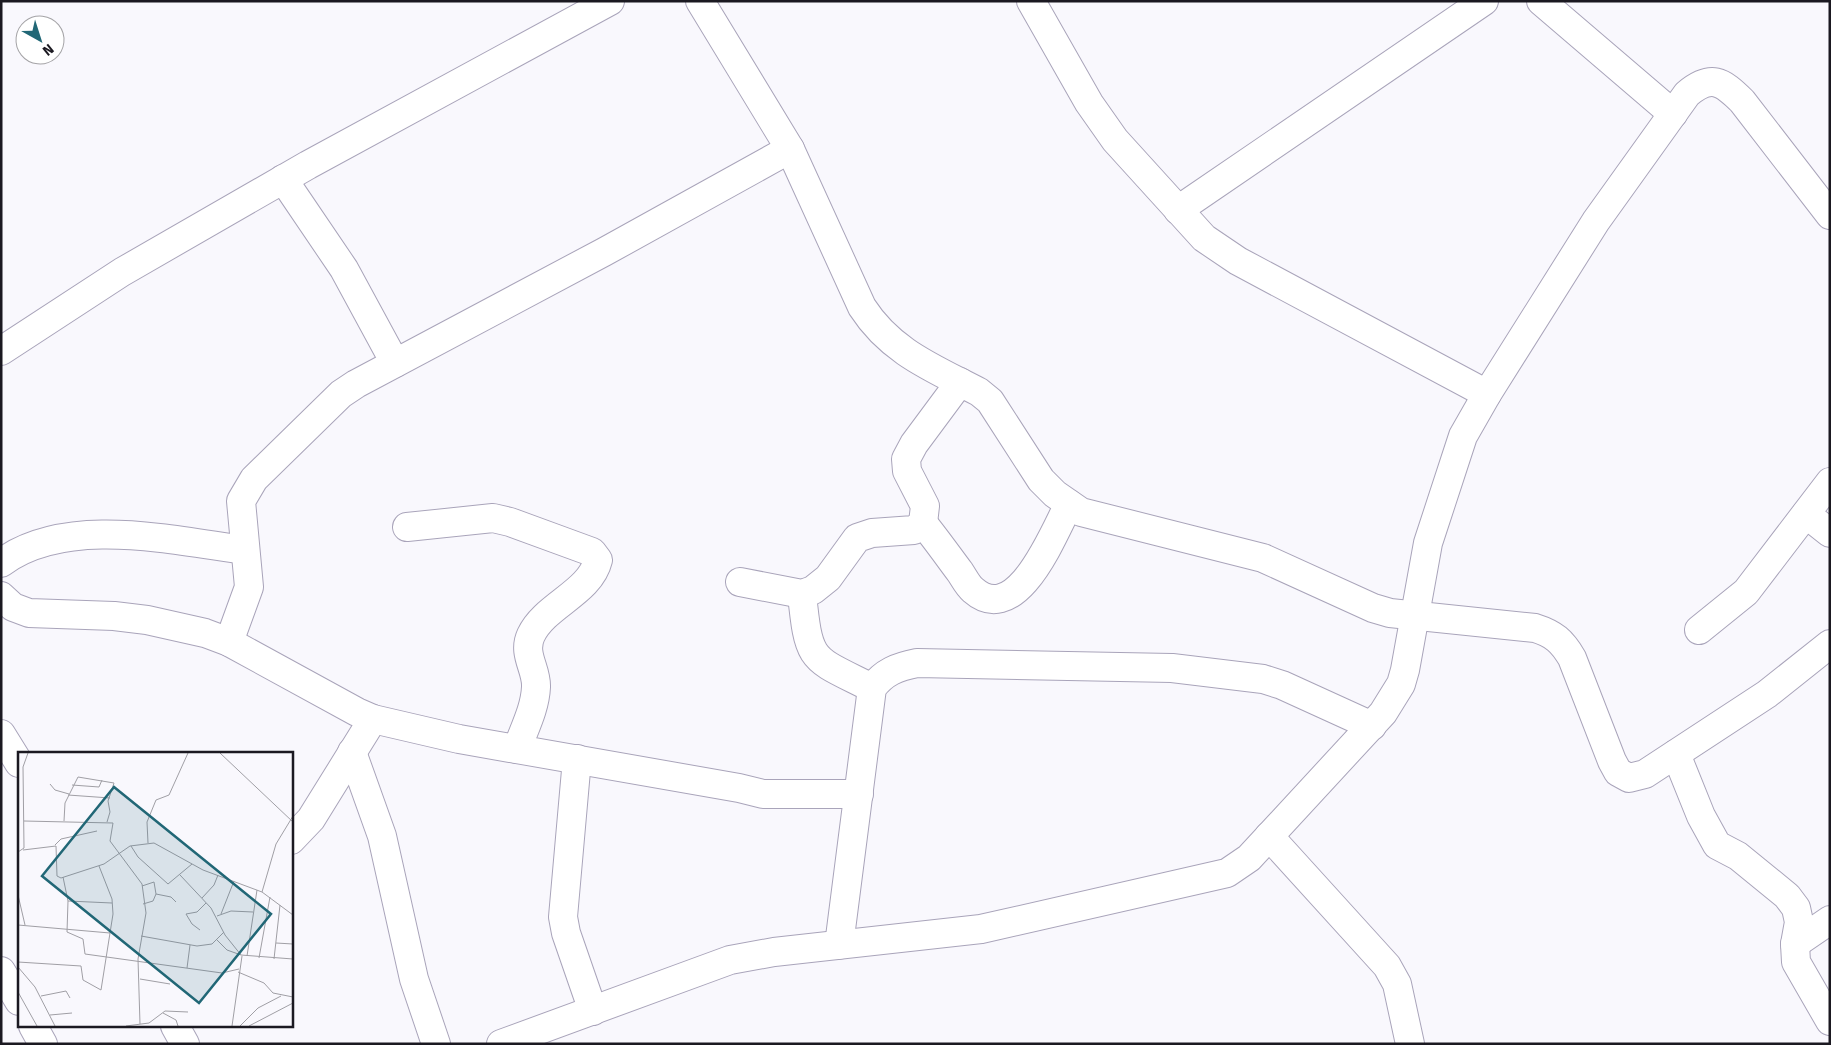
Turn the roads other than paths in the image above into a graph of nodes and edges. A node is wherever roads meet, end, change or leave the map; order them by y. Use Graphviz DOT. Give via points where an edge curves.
graph roads {
  1 [pos="610,1"];
  2 [pos="700,1"];
  3 [pos="1031,1"];
  4 [pos="1484,1"];
  5 [pos="1541,1"];
  6 [pos="1673,114"];
  7 [pos="790,149"];
  8 [pos="283,179"];
  9 [pos="1178,210"];
  10 [pos="1830,215"];
  11 [pos="1,351"];
  12 [pos="395,363"];
  13 [pos="960,382"];
  14 [pos="1487,394"];
  15 [pos="1830,482"];
  16 [pos="1069,504"];
  17 [pos="1806,514"];
  18 [pos="923,523"];
  19 [pos="407,527"];
  20 [pos="1830,533"];
  21 [pos="245,550"];
  22 [pos="1,563"];
  23 [pos="740,582"];
  24 [pos="802,594"];
  25 [pos="1,596"];
  26 [pos="1415,616"];
  27 [pos="1699,630"];
  28 [pos="230,642"];
  29 [pos="1830,644"];
  30 [pos="872,688"];
  31 [pos="373,718"];
  32 [pos="1372,726"];
  33 [pos="1,734"];
  34 [pos="517,749"];
  35 [pos="352,752"];
  36 [pos="1676,754"];
  37 [pos="577,760"];
  38 [pos="18,761"];
  39 [pos="859,794"];
  40 [pos="1270,836"];
  41 [pos="292,839"];
  42 [pos="1830,920"];
  43 [pos="1795,944"];
  44 [pos="839,945"];
  45 [pos="1,971"];
  46 [pos="18,999"];
  47 [pos="593,1011"];
  48 [pos="1830,1021"];
  49 [pos="34,1028"];
  50 [pos="176,1028"];
  51 [pos="43,1044"];
  52 [pos="185,1044"];
  53 [pos="436,1044"];
  54 [pos="501,1044"];
  55 [pos="1410,1044"];
  1 -- 8 [label="street"];
  2 -- 7 [label="street"];
  3 -- 9 [label="street" via="1089,103 1110,133"];
  4 -- 9 [label="street"];
  5 -- 6 [label="street"];
  6 -- 10 [label="street" via="1687,94 1699,84 1714,81 1728,87"];
  6 -- 14 [label="street" via="1596,221"];
  7 -- 12 [label="street"];
  7 -- 13 [label="street" via="862,307 875,326 902,350"];
  8 -- 11 [label="street" via="122,272"];
  8 -- 12 [label="street" via="344,269"];
  9 -- 14 [label="street" via="1204,238 1238,261"];
  12 -- 21 [label="street" via="341,394 254,479 241,501"];
  13 -- 16 [label="street" via="990,401 1041,480"];
  13 -- 18 [label="street" via="906,459 907,471 925,506"];
  14 -- 26 [label="street" via="1463,436 1428,544"];
  15 -- 17 [label="street"];
  16 -- 18 [label="street" via="1028,579 1015,592 1002,598 987,598 974,590"];
  16 -- 26 [label="street" via="1081,512 1263,558 1374,608"];
  17 -- 20 [label="street"];
  17 -- 27 [label="street" via="1746,592"];
  18 -- 24 [label="street" via="914,530 872,532 857,538 828,578"];
  19 -- 34 [label="street" via="493,518 592,552 598,560 595,572 538,623 530,637 527,652 536,684 535,701"];
  21 -- 22 [label="street" via="106,533 46,542"];
  21 -- 28 [label="street" via="249,587"];
  23 -- 24 [label="street"];
  24 -- 30 [label="street" via="806,636 813,654 824,664"];
  25 -- 28 [label="street" via="14,607 29,613 147,620"];
  26 -- 32 [label="street" via="1401,684"];
  26 -- 36 [label="street" via="1535,628 1552,633 1572,658 1618,772 1629,778 1645,774"];
  28 -- 31 [label="street"];
  29 -- 36 [label="street" via="1767,694"];
  30 -- 32 [label="street" via="880,676 899,666 917,663 1172,668 1262,679"];
  30 -- 39 [label="street"];
  31 -- 34 [label="street"];
  31 -- 35 [label="street"];
  32 -- 40 [label="street"];
  33 -- 38 [label="street"];
  34 -- 37 [label="street"];
  35 -- 41 [label="street" via="311,819"];
  35 -- 53 [label="street" via="382,836 414,979"];
  36 -- 43 [label="street" via="1717,845 1738,856 1787,896 1796,908 1799,922"];
  37 -- 39 [label="street" via="763,794"];
  37 -- 47 [label="street" via="563,917"];
  39 -- 44 [label="street"];
  40 -- 44 [label="street" via="1249,858 1227,873 1208,878 981,929"];
  40 -- 55 [label="street" via="1387,966 1397,984"];
  42 -- 43 [label="street"];
  43 -- 48 [label="street" via="1796,962"];
  44 -- 47 [label="street" via="730,960"];
  45 -- 46 [label="street"];
  47 -- 54 [label="street"];
  49 -- 51 [label="street"];
  50 -- 52 [label="street"];
}
